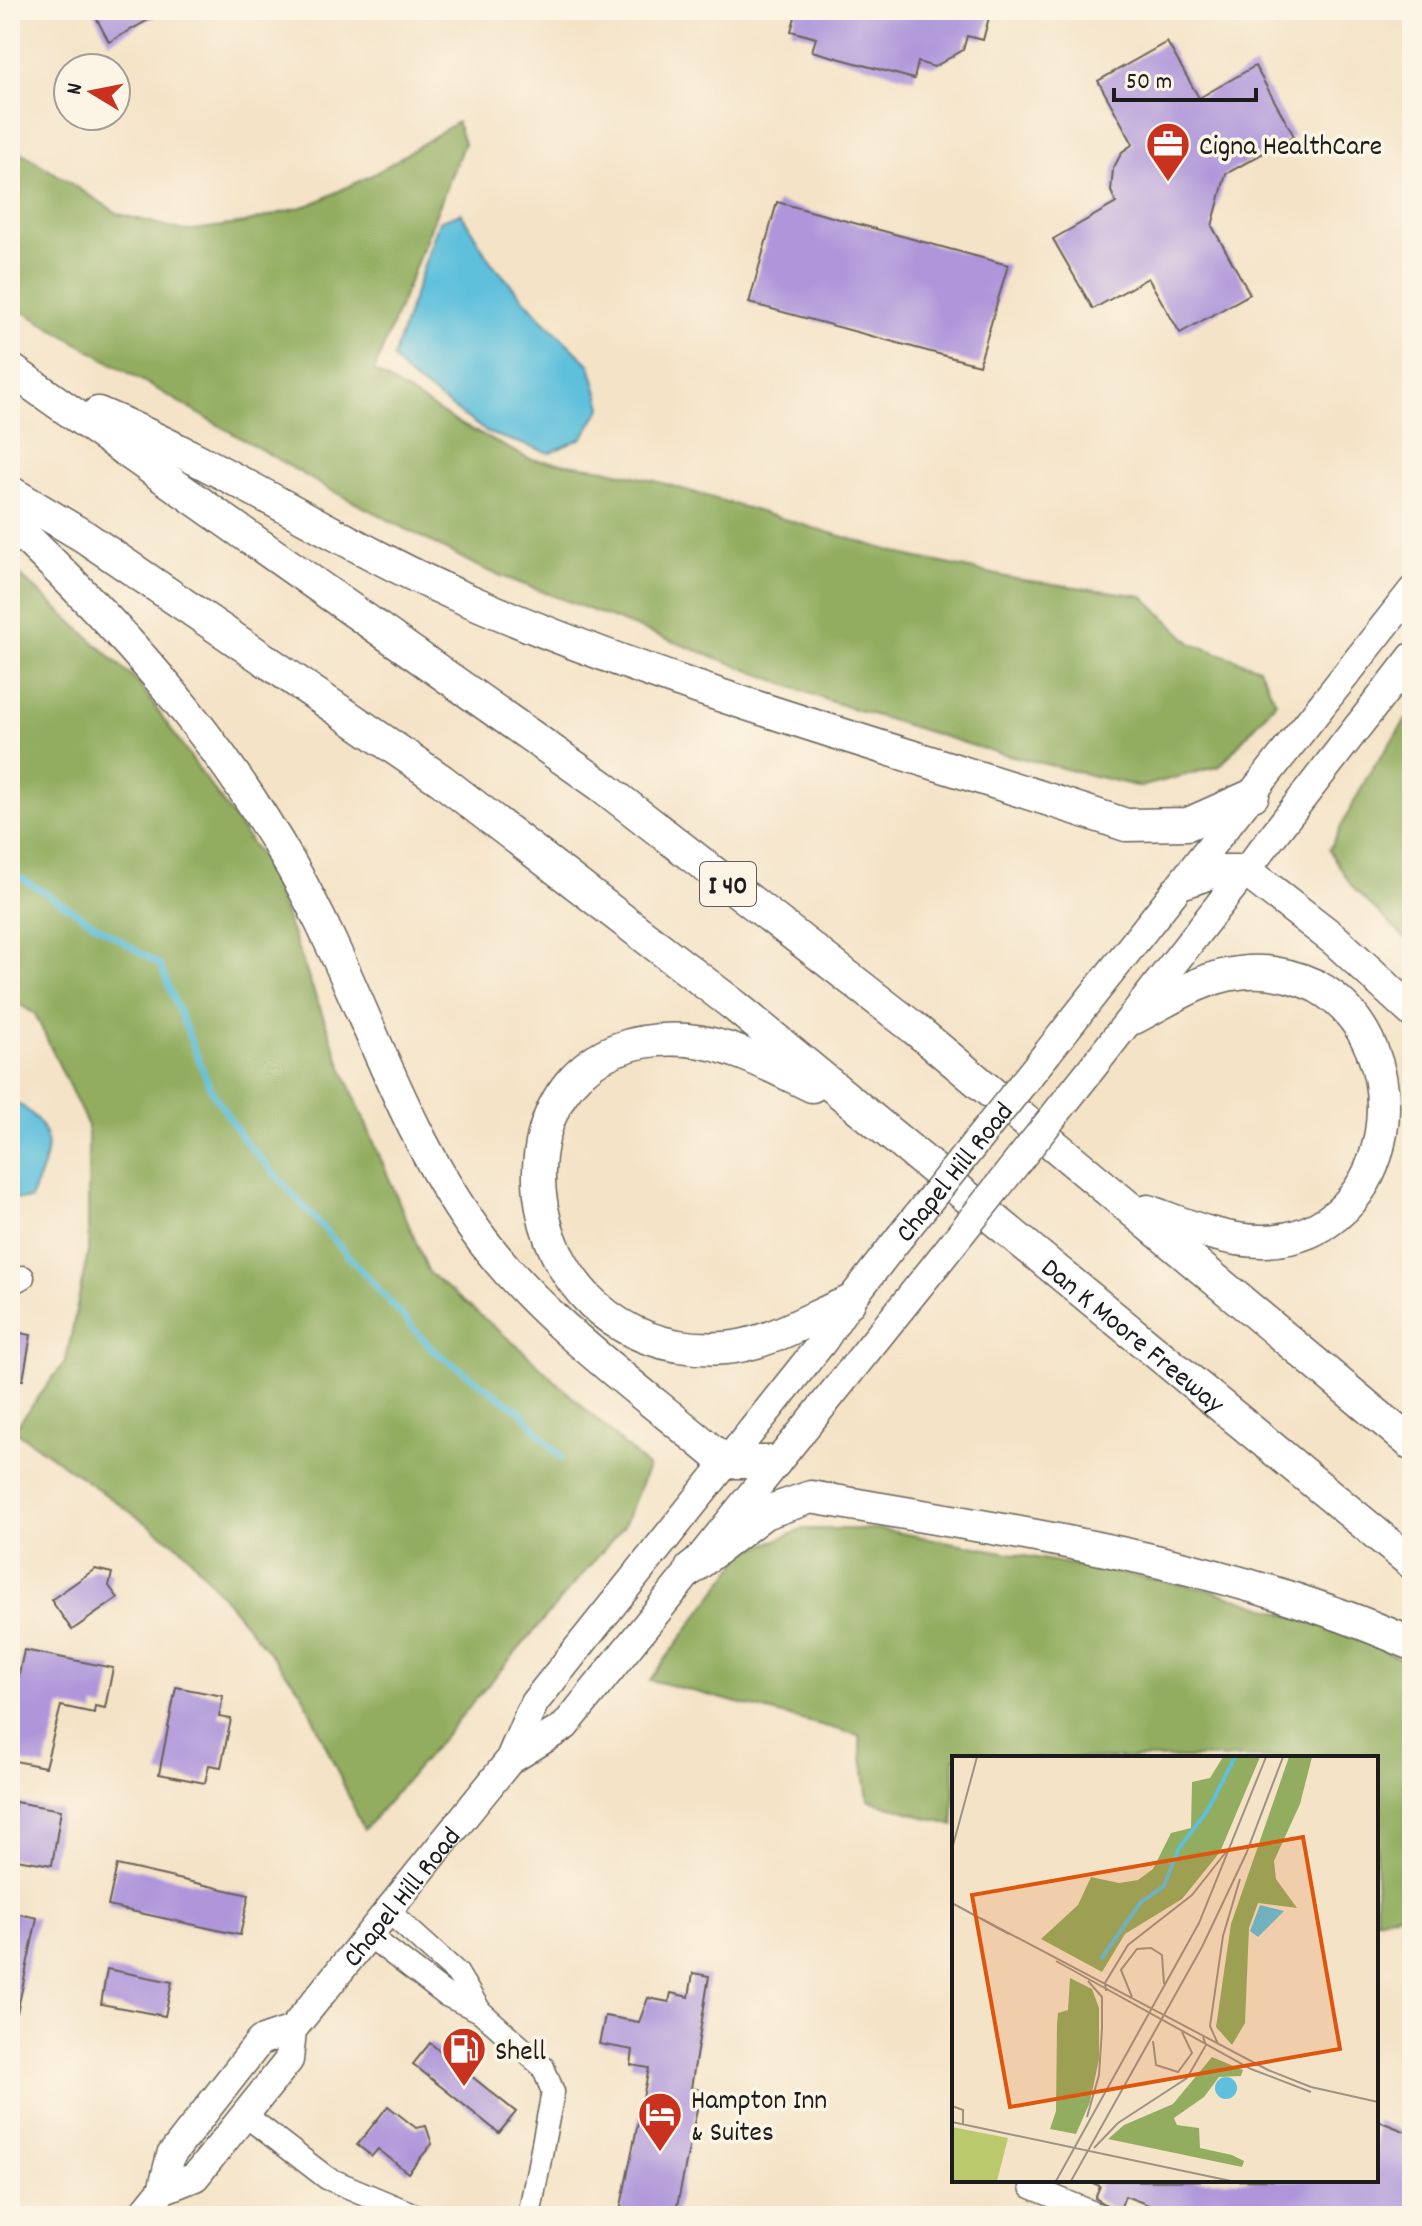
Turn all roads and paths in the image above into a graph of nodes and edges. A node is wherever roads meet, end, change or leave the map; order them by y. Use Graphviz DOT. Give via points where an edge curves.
graph roads {
  1 [pos="10,369"];
  2 [pos="45,392"];
  3 [pos="10,492"];
  4 [pos="10,522"];
  5 [pos="1412,591"];
  6 [pos="1412,657"];
  7 [pos="1253,795"];
  8 [pos="1246,871"];
  9 [pos="1187,881"];
  10 [pos="1412,1011"];
  11 [pos="1134,1018"];
  12 [pos="855,1107"];
  13 [pos="1127,1203"];
  14 [pos="849,1302"];
  15 [pos="1412,1444"];
  16 [pos="725,1462"];
  17 [pos="775,1462"];
  18 [pos="1412,1563"];
  19 [pos="691,1569"];
  20 [pos="1412,1644"];
  21 [pos="509,1761"];
  22 [pos="387,1910"];
  23 [pos="367,1934"];
  24 [pos="480,2011"];
  25 [pos="292,2030"];
  26 [pos="245,2115"];
  27 [pos="1031,2187"];
  28 [pos="162,2190"];
  29 [pos="141,2216"];
  30 [pos="417,2216"];
  31 [pos="529,2216"];
  32 [pos="1101,2216"];
  1 -- 2 [label="highway, I 40"];
  2 -- 7 [label="highway" via="149,434 331,534 471,602 689,686 1126,825 1188,824"];
  2 -- 13 [label="highway, I 40" via="602,786 914,1028"];
  3 -- 12 [label="highway" via="85,537 441,780 735,1006"];
  4 -- 16 [label="highway" via="151,665 247,792 312,906 414,1128 474,1229 540,1304"];
  5 -- 7 [label="main road, Chapel Hill Road"];
  6 -- 8 [label="main road, Chapel Hill Road"];
  7 -- 9 [label="main road, Chapel Hill Road"];
  8 -- 9 [label="highway" via="1215,871"];
  8 -- 10 [label="highway" via="1371,970"];
  8 -- 11 [label="main road, Chapel Hill Road" via="1155,983"];
  9 -- 14 [label="main road, Chapel Hill Road, bridge"];
  11 -- 13 [label="highway" via="1192,987 1238,973 1280,974 1303,981 1343,1003 1373,1038 1385,1062 1390,1125 1373,1173 1350,1204 1320,1225 1285,1239 1226,1238"];
  11 -- 17 [label="main road, Chapel Hill Road, bridge"];
  12 -- 14 [label="highway" via="722,1047 688,1040 646,1043 605,1058 566,1091 542,1138 536,1175 545,1229 574,1284 617,1321 654,1339 702,1348 746,1345"];
  12 -- 18 [label="highway, Dan K Moore Freeway"];
  13 -- 15 [label="highway, I 40"];
  14 -- 16 [label="main road, Chapel Hill Road"];
  16 -- 17 [label="highway"];
  16 -- 21 [label="main road, Chapel Hill Road" via="534,1703"];
  17 -- 19 [label="main road, Chapel Hill Road"];
  19 -- 20 [label="highway" via="764,1513 811,1497 1186,1568 1319,1607"];
  19 -- 21 [label="main road, Chapel Hill Road" via="565,1726"];
  21 -- 22 [label="main road, Chapel Hill Road"];
  22 -- 23 [label="main road, Chapel Hill Road"];
  22 -- 24 [label="street" via="457,1973"];
  23 -- 24 [label="street" via="446,1995"];
  23 -- 25 [label="main road, Chapel Hill Road"];
  24 -- 31 [label="street" via="543,2067 553,2092"];
  25 -- 26 [label="main road, Chapel Hill Road" via="289,2060"];
  25 -- 28 [label="main road, Chapel Hill Road" via="260,2041 171,2155"];
  26 -- 28 [label="main road, Chapel Hill Road" via="195,2177"];
  26 -- 30 [label="street" via="327,2178"];
  27 -- 32 [label="street"];
  28 -- 29 [label="main road, Chapel Hill Road"];
}
